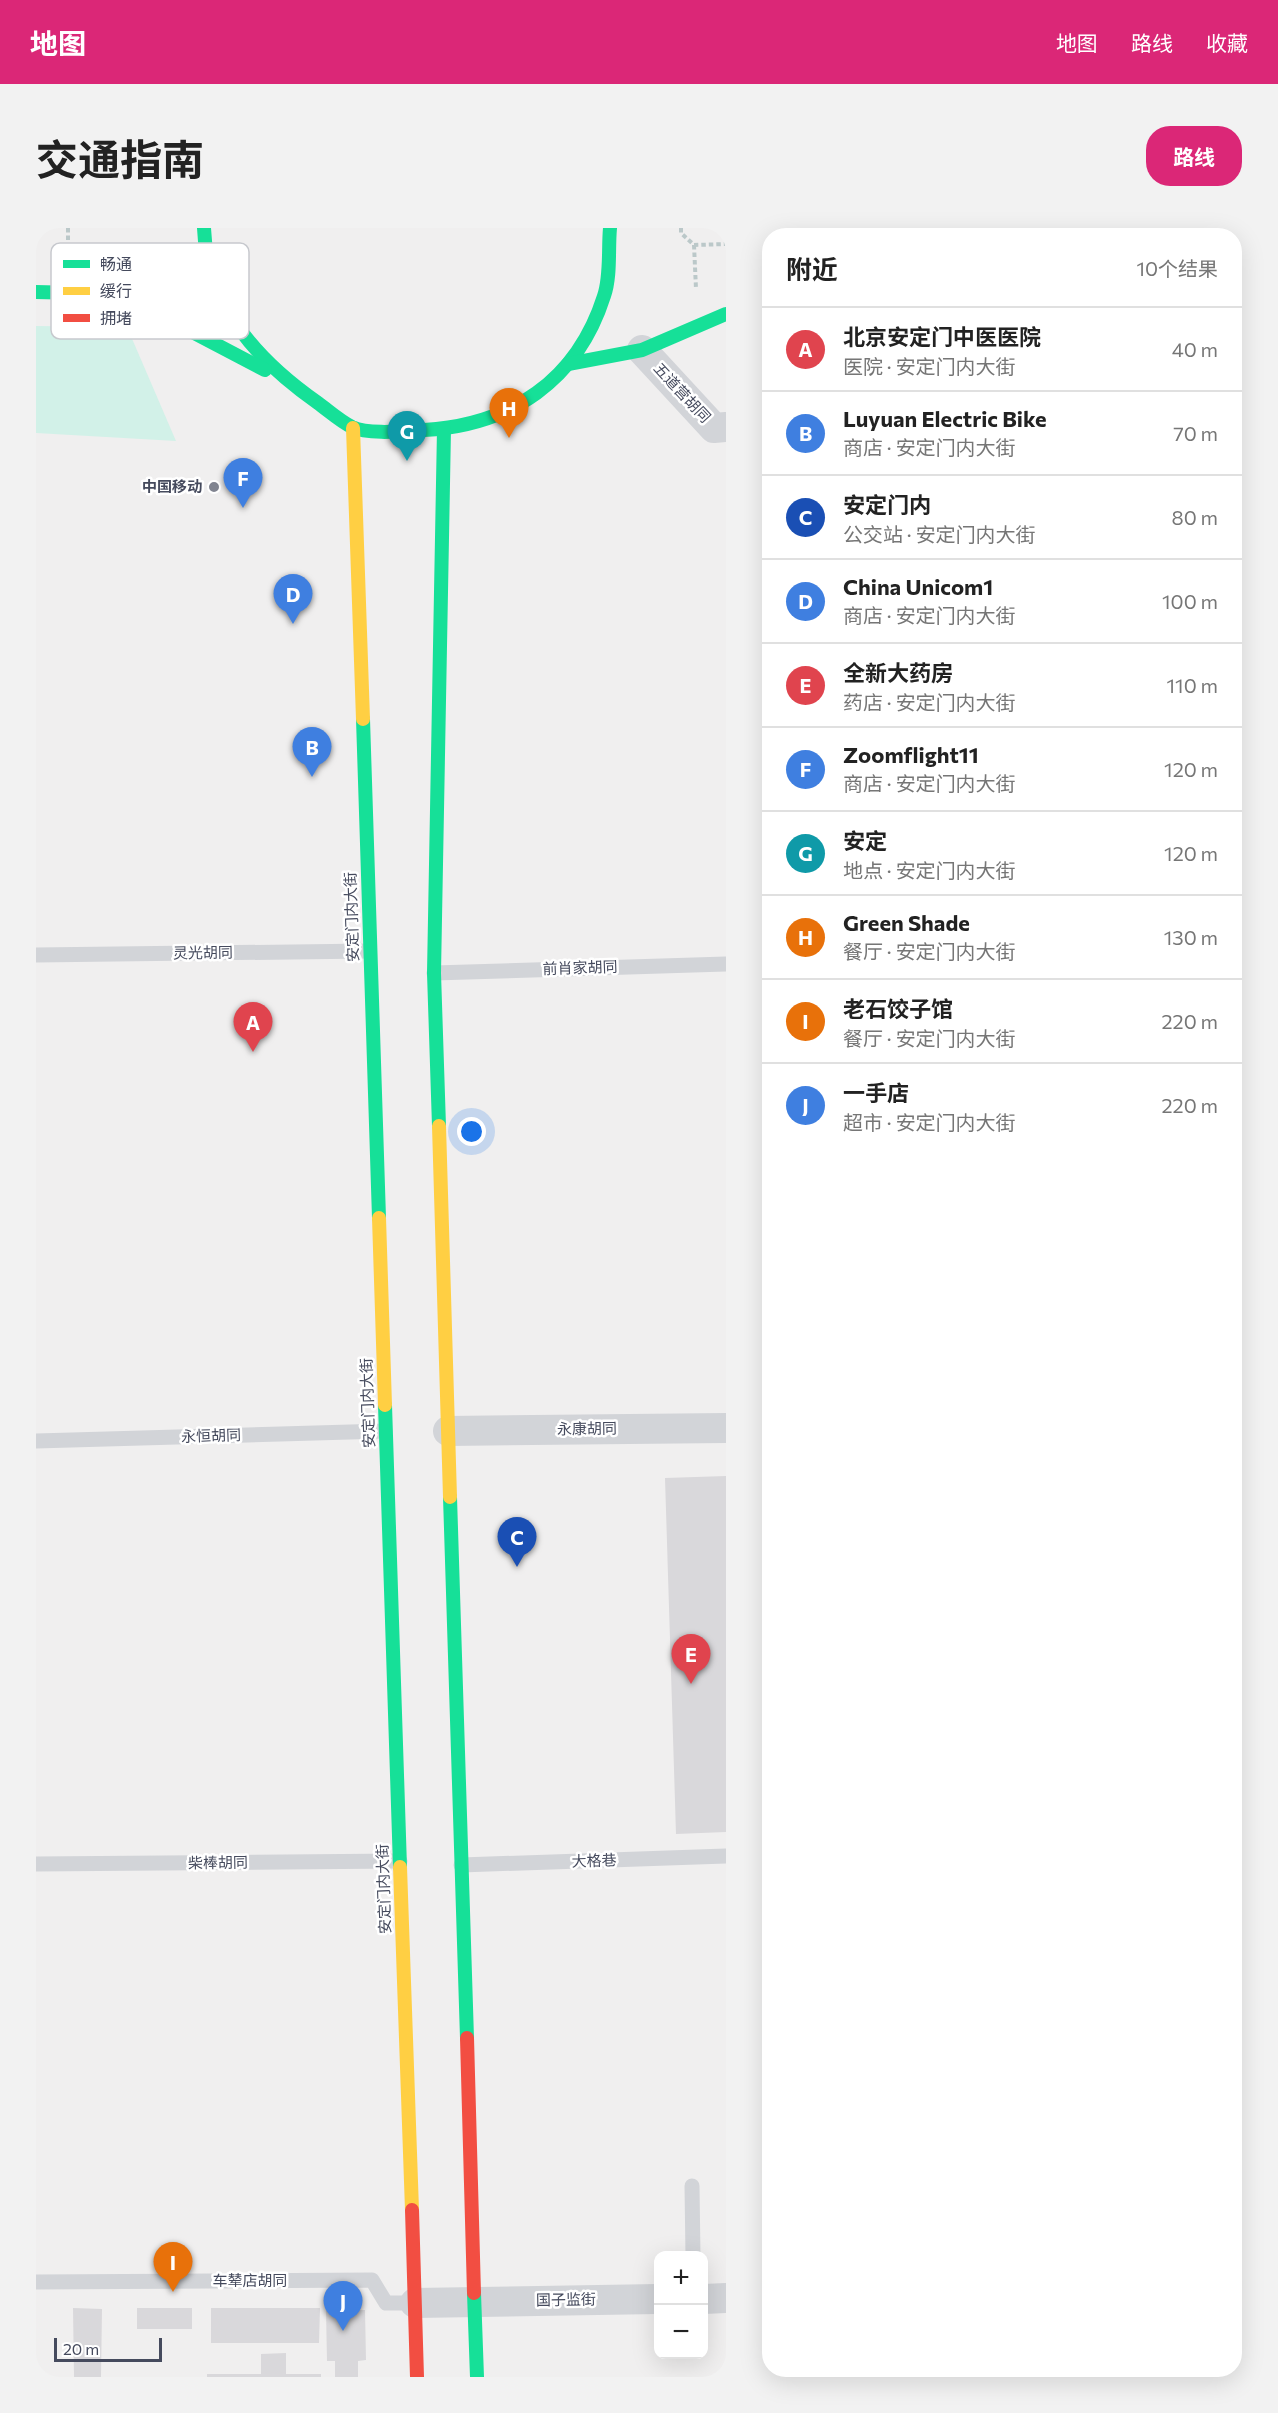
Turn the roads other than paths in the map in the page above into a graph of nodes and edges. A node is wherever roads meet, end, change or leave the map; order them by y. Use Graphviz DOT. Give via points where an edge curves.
graph roads {
  1 [pos="204,228"];
  2 [pos="610,232"];
  3 [pos="205,243"];
  4 [pos="36,292"];
  5 [pos="51,292"];
  6 [pos="726,314"];
  7 [pos="203,339"];
  8 [pos="246,339"];
  9 [pos="642,350"];
  10 [pos="568,364"];
  11 [pos="288,382"];
  12 [pos="726,427"];
  13 [pos="353,428"];
  14 [pos="444,429"];
  15 [pos="369,951"];
  16 [pos="36,955"];
  17 [pos="726,964"];
  18 [pos="435,973"];
  19 [pos="726,1428"];
  20 [pos="386,1431"];
  21 [pos="448,1431"];
  22 [pos="36,1440"];
  23 [pos="726,1856"];
  24 [pos="400,1861"];
  25 [pos="36,1864"];
  26 [pos="461,1865"];
  27 [pos="692,2186"];
  28 [pos="693,2251"];
  29 [pos="36,2282"];
  30 [pos="726,2298"];
  31 [pos="654,2299"];
  32 [pos="708,2299"];
  33 [pos="474,2302"];
  34 [pos="415,2303"];
  35 [pos="417,2377"];
  36 [pos="477,2377"];
  1 -- 3 [label="main road"];
  2 -- 10 [label="main road" via="605,294 591,328"];
  4 -- 5 [label="main road"];
  6 -- 9 [label="main road"];
  7 -- 11 [label="main road"];
  8 -- 11 [label="main road"];
  9 -- 10 [label="main road"];
  9 -- 12 [label="street, 五道营胡同" via="714,428"];
  10 -- 14 [label="main road" via="534,398 497,416"];
  11 -- 13 [label="main road"];
  13 -- 14 [label="main road" via="389,432"];
  13 -- 15 [label="main road, 安定门内大街"];
  14 -- 18 [label="main road"];
  15 -- 16 [label="lane, 灵光胡同"];
  15 -- 20 [label="main road, 安定门内大街"];
  17 -- 18 [label="lane, 前肖家胡同"];
  18 -- 21 [label="main road"];
  19 -- 21 [label="street, 永康胡同"];
  20 -- 22 [label="lane, 永恒胡同"];
  20 -- 24 [label="main road, 安定门内大街"];
  21 -- 26 [label="main road"];
  23 -- 26 [label="lane, 大格巷"];
  24 -- 25 [label="lane, 柴棒胡同"];
  24 -- 34 [label="main road, 安定门内大街"];
  26 -- 33 [label="main road"];
  27 -- 28 [label="lane"];
  29 -- 34 [label="lane, 车辇店胡同" via="372,2280 386,2303"];
  30 -- 32 [label="street"];
  31 -- 33 [label="street, 国子监街"];
  33 -- 34 [label="street, 国子监街"];
  33 -- 36 [label="main road"];
  34 -- 35 [label="main road, 安定门内大街"];
}
